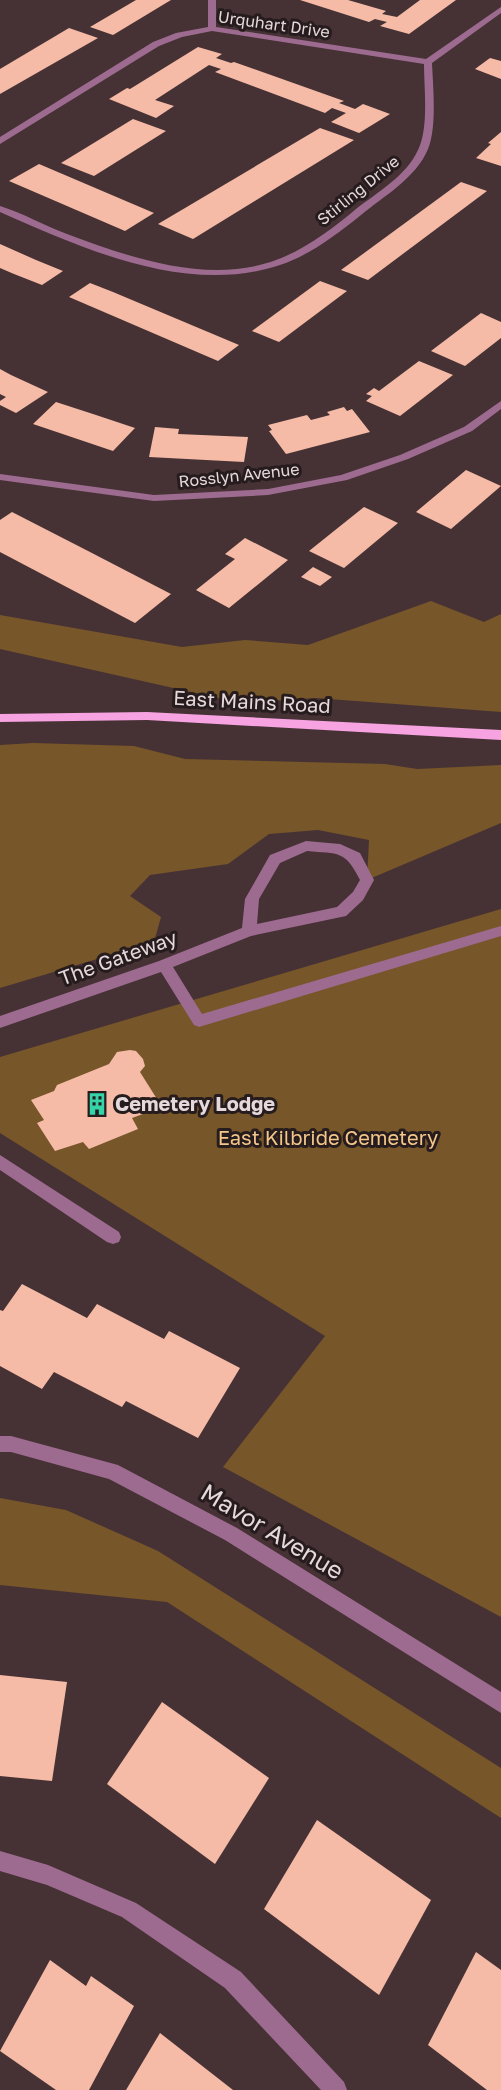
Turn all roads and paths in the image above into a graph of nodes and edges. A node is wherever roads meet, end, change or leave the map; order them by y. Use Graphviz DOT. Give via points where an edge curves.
graph roads {
  1 [pos="212,0"];
  2 [pos="501,9"];
  3 [pos="212,29"];
  4 [pos="428,62"];
  5 [pos="3,137"];
  6 [pos="0,209"];
  7 [pos="501,404"];
  8 [pos="0,477"];
  9 [pos="0,718"];
  10 [pos="499,734"];
  11 [pos="249,931"];
  12 [pos="501,931"];
  13 [pos="164,965"];
  14 [pos="0,1022"];
  15 [pos="0,1162"];
  16 [pos="113,1237"];
  17 [pos="0,1444"];
  18 [pos="501,1703"];
  19 [pos="0,1861"];
  20 [pos="336,2090"];
  1 -- 3 [label="street"];
  2 -- 4 [label="street"];
  3 -- 4 [label="street, Urquhart Drive"];
  3 -- 5 [label="street, Urquhart Drive" via="166,38"];
  4 -- 6 [label="street, Stirling Drive" via="425,147 410,169 341,226 287,259 265,267 238,272 186,270 93,248"];
  7 -- 8 [label="street, Rosslyn Avenue" via="468,429 404,457 343,478 268,492 154,498"];
  9 -- 10 [label="main road, East Mains Road" via="147,716"];
  11 -- 11 [label="street, The Gateway" via="252,899 275,859 306,846 339,849 355,857 368,880 341,912"];
  11 -- 13 [label="street, The Gateway"];
  12 -- 13 [label="street" via="199,1021"];
  13 -- 14 [label="street, The Gateway"];
  15 -- 16 [label="street"];
  17 -- 18 [label="street, Mavor Avenue" via="112,1472 231,1534"];
  19 -- 20 [label="street" via="48,1875 129,1910 233,1980"];
}
